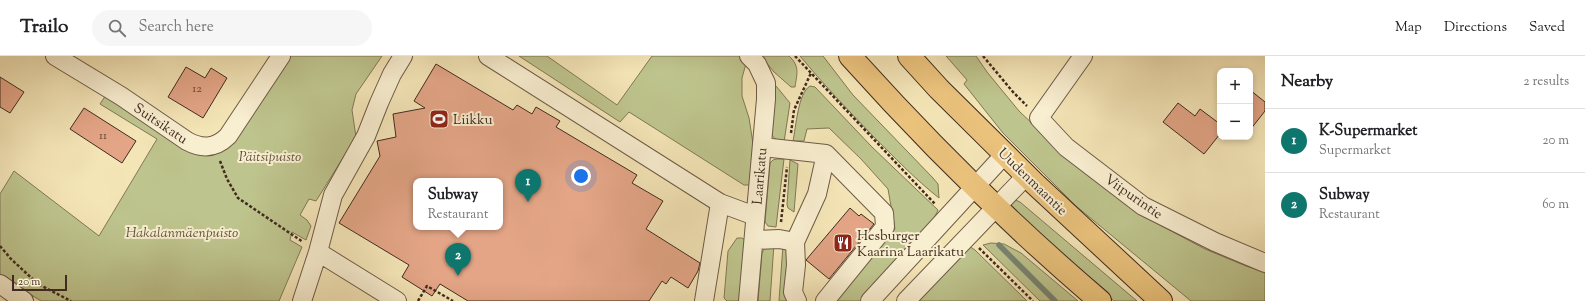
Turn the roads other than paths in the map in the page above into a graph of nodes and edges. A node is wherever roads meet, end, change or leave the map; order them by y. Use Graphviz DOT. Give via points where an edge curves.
graph roads {
  1 [pos="55,56"];
  2 [pos="280,56"];
  3 [pos="404,56"];
  4 [pos="488,56"];
  5 [pos="749,56"];
  6 [pos="850,56"];
  7 [pos="909,56"];
  8 [pos="1083,56"];
  9 [pos="762,147"];
  10 [pos="826,154"];
  11 [pos="1005,154"];
  12 [pos="1026,176"];
  13 [pos="974,187"];
  14 [pos="720,203"];
  15 [pos="995,207"];
  16 [pos="756,216"];
  17 [pos="754,240"];
  18 [pos="787,240"];
  19 [pos="318,252"];
  20 [pos="1265,263"];
  21 [pos="0,284"];
  22 [pos="24,301"];
  23 [pos="302,301"];
  24 [pos="396,301"];
  25 [pos="704,301"];
  26 [pos="748,301"];
  27 [pos="797,301"];
  28 [pos="825,301"];
  29 [pos="870,301"];
  30 [pos="906,301"];
  31 [pos="1100,301"];
  32 [pos="1161,301"];
  1 -- 2 [label="street, Suitsikatu" via="121,96 187,141 205,148 214,146 228,136"];
  3 -- 19 [label="street" via="389,81 366,136 333,195"];
  4 -- 14 [label="street"];
  5 -- 9 [label="street, Laarikatu" via="757,64 766,83"];
  6 -- 13 [label="main road"];
  7 -- 11 [label="main road, Uudenmaantie"];
  8 -- 20 [label="street, Viipurintie" via="1039,118 1066,147 1143,206 1215,242"];
  9 -- 10 [label="street"];
  9 -- 16 [label="street, Laarikatu"];
  10 -- 18 [label="street" via="817,194"];
  10 -- 28 [label="street" via="884,213 884,227"];
  11 -- 12 [label="main road, Uudenmaantie"];
  11 -- 13 [label="street"];
  12 -- 15 [label="street"];
  12 -- 32 [label="main road, Uudenmaantie"];
  13 -- 15 [label="main road"];
  13 -- 29 [label="street"];
  14 -- 16 [label="street"];
  14 -- 25 [label="street"];
  15 -- 30 [label="street"];
  15 -- 31 [label="main road" via="1051,260"];
  16 -- 17 [label="street, Laarikatu"];
  17 -- 18 [label="street"];
  17 -- 26 [label="street, Laarikatu"];
  18 -- 27 [label="street" via="796,265 793,292"];
  19 -- 23 [label="street"];
  19 -- 24 [label="street"];
  21 -- 22 [label="street"];
}
